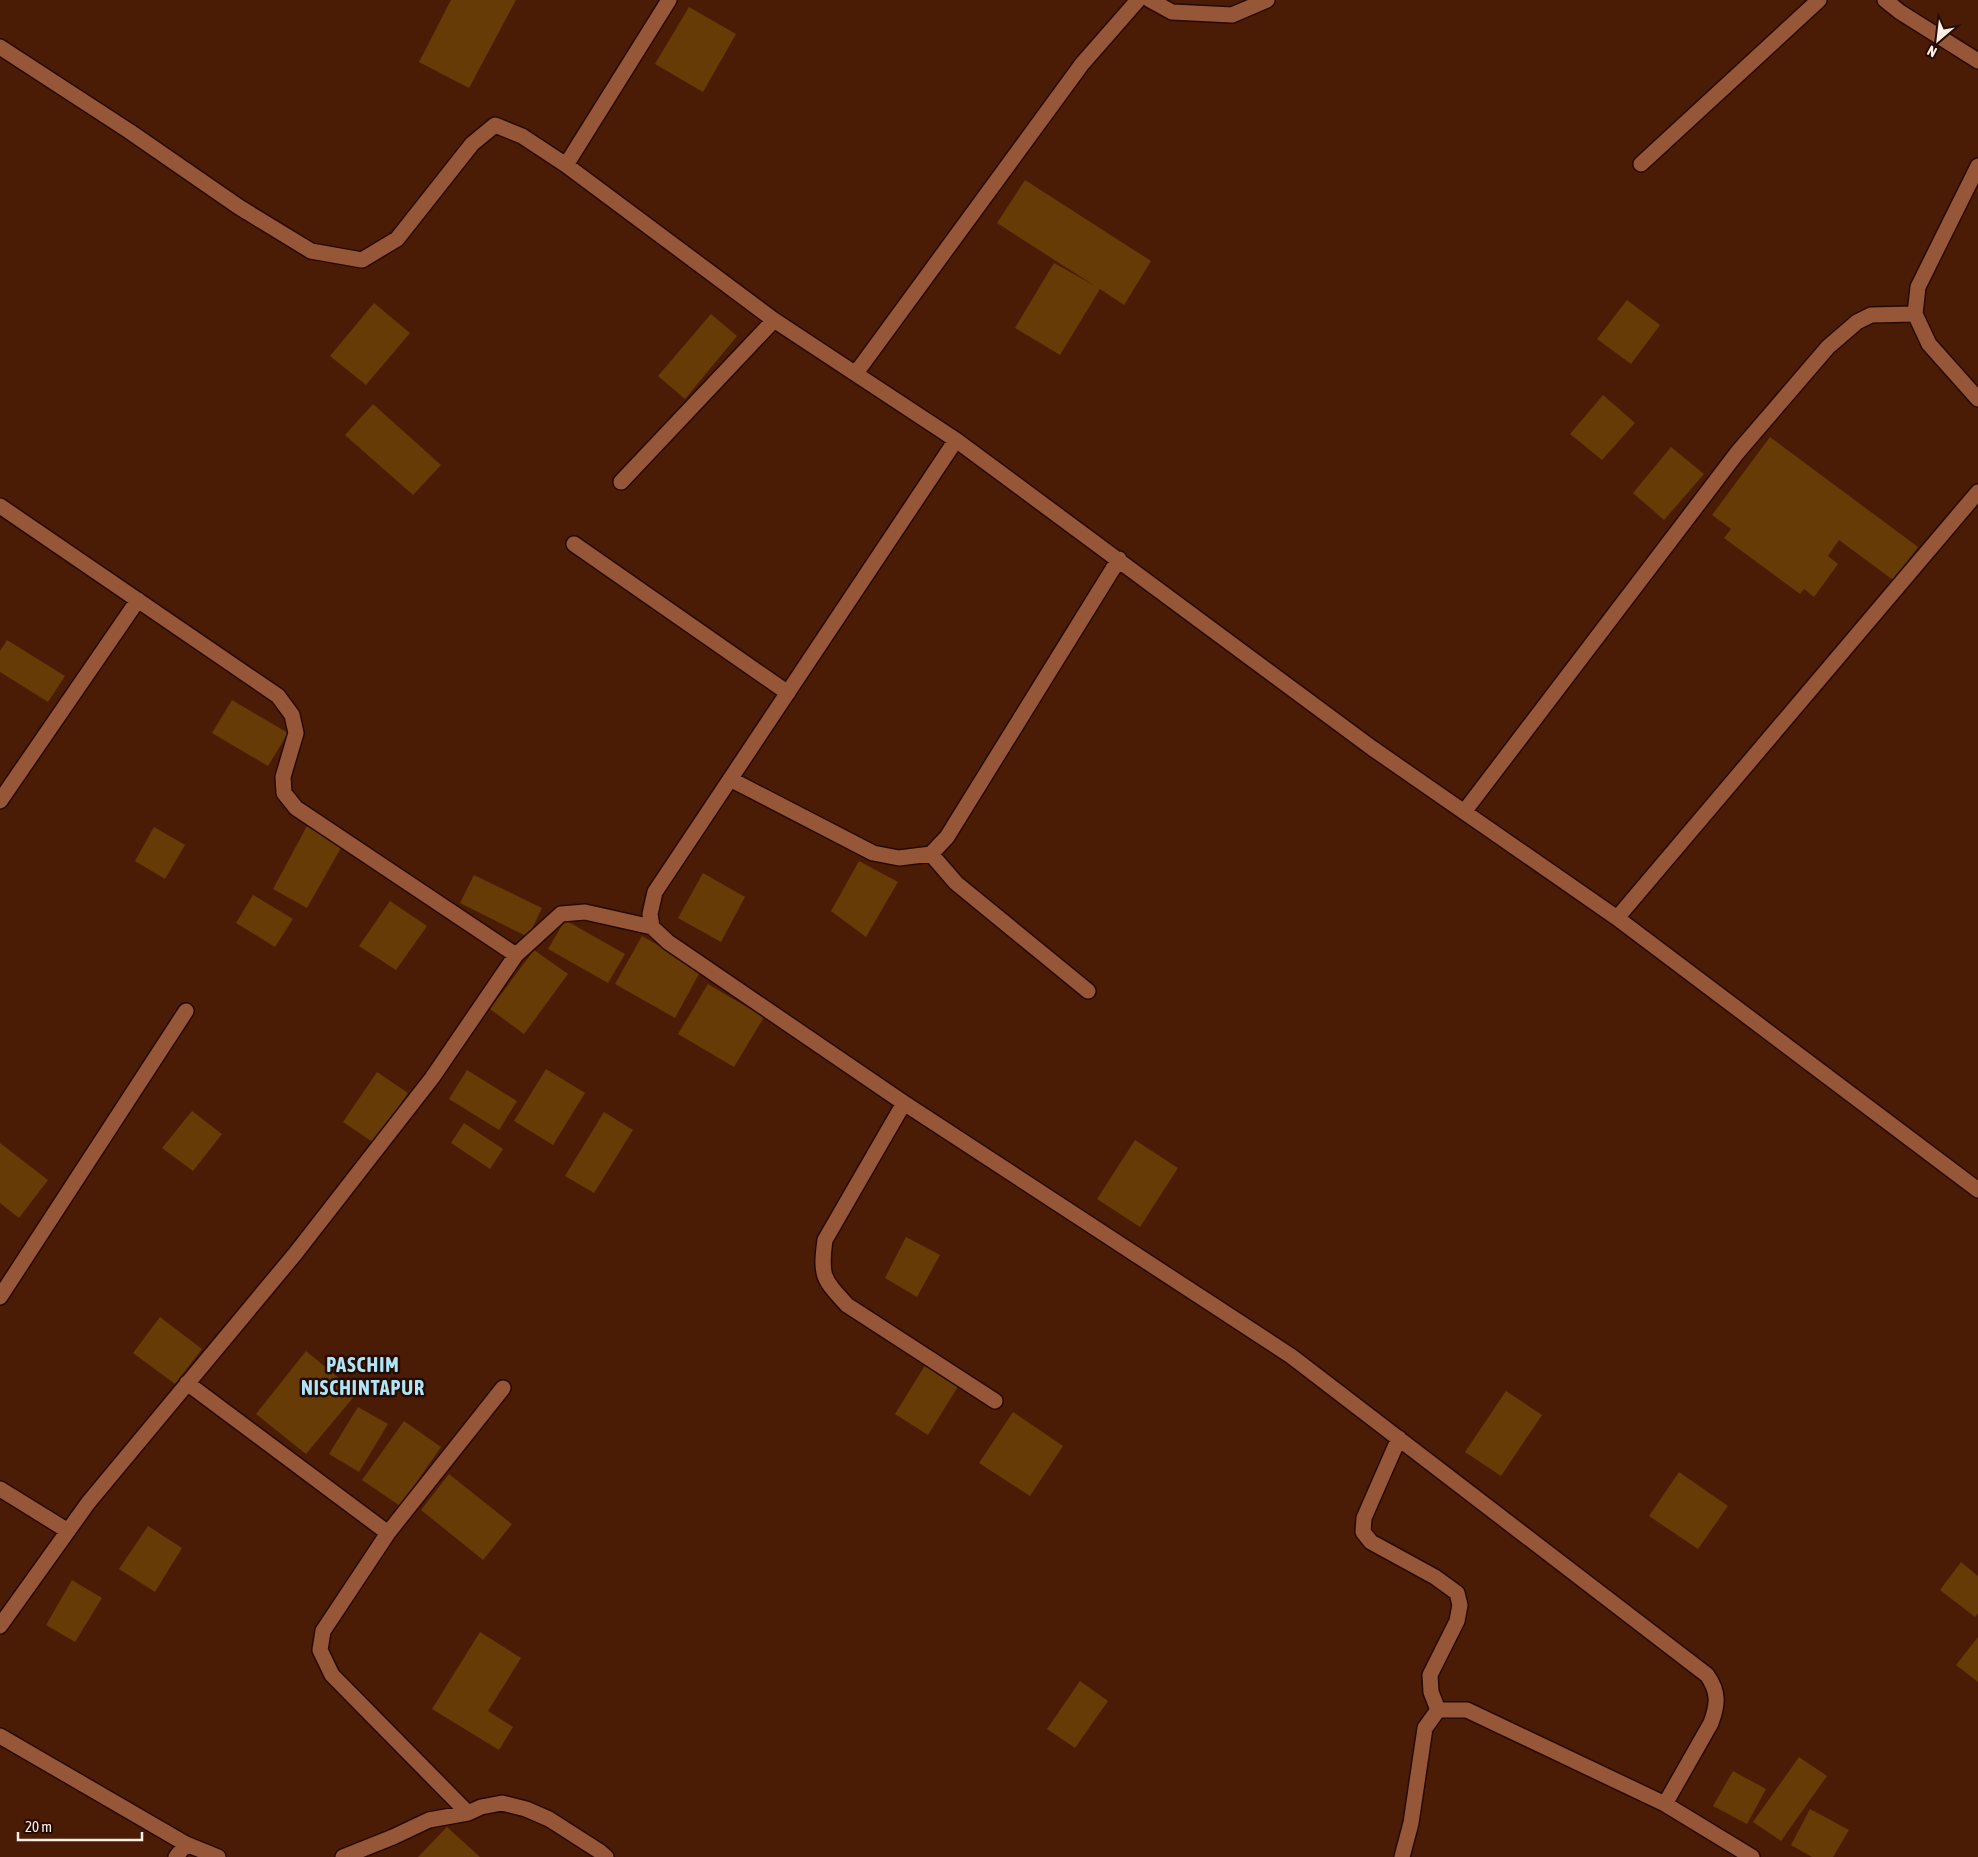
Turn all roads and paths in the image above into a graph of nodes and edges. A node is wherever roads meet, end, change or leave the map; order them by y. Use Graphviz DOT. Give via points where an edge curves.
graph roads {
  1 [pos="670,0"];
  2 [pos="1138,0"];
  3 [pos="1150,0"];
  4 [pos="1267,0"];
  5 [pos="1819,0"];
  6 [pos="1885,0"];
  7 [pos="0,46"];
  8 [pos="1978,61"];
  9 [pos="1641,164"];
  10 [pos="566,166"];
  11 [pos="1978,166"];
  12 [pos="1915,314"];
  13 [pos="774,320"];
  14 [pos="856,373"];
  15 [pos="1978,399"];
  16 [pos="956,440"];
  17 [pos="621,482"];
  18 [pos="1978,492"];
  19 [pos="0,506"];
  20 [pos="574,544"];
  21 [pos="1119,560"];
  22 [pos="138,600"];
  23 [pos="788,693"];
  24 [pos="730,779"];
  25 [pos="0,801"];
  26 [pos="1464,812"];
  27 [pos="931,854"];
  28 [pos="1617,918"];
  29 [pos="652,927"];
  30 [pos="516,954"];
  31 [pos="1088,991"];
  32 [pos="186,1011"];
  33 [pos="904,1103"];
  34 [pos="1978,1190"];
  35 [pos="0,1297"];
  36 [pos="187,1383"];
  37 [pos="503,1388"];
  38 [pos="995,1401"];
  39 [pos="1400,1438"];
  40 [pos="0,1489"];
  41 [pos="68,1531"];
  42 [pos="388,1533"];
  43 [pos="0,1626"];
  44 [pos="1438,1710"];
  45 [pos="0,1736"];
  46 [pos="1665,1804"];
  47 [pos="468,1813"];
  48 [pos="186,1844"];
  49 [pos="176,1857"];
  50 [pos="218,1857"];
  51 [pos="343,1857"];
  52 [pos="606,1857"];
  53 [pos="1402,1857"];
  54 [pos="1752,1857"];
  1 -- 10 [label="street"];
  2 -- 14 [label="street" via="1082,64"];
  3 -- 4 [label="street" via="1172,12 1232,15"];
  5 -- 9 [label="street"];
  6 -- 8 [label="street"];
  7 -- 10 [label="street" via="239,207 311,251 362,260 397,239 472,144 495,125 522,136"];
  10 -- 13 [label="street"];
  11 -- 12 [label="street" via="1918,287"];
  12 -- 15 [label="street" via="1929,344"];
  12 -- 26 [label="street" via="1872,315 1858,322 1828,347 1737,453"];
  13 -- 14 [label="street"];
  13 -- 17 [label="street"];
  14 -- 16 [label="street"];
  16 -- 21 [label="street"];
  16 -- 23 [label="street"];
  18 -- 28 [label="street"];
  19 -- 22 [label="street"];
  20 -- 23 [label="street"];
  21 -- 26 [label="street" via="1372,748"];
  21 -- 27 [label="street" via="947,837"];
  22 -- 25 [label="street"];
  22 -- 30 [label="street" via="278,696 292,715 296,733 283,777 284,793 296,808"];
  23 -- 24 [label="street"];
  24 -- 27 [label="street" via="873,852 899,858"];
  24 -- 29 [label="street" via="655,892 650,914"];
  26 -- 28 [label="street"];
  27 -- 31 [label="street" via="956,884"];
  28 -- 34 [label="street"];
  29 -- 30 [label="street" via="585,912 562,914"];
  29 -- 33 [label="street" via="676,947"];
  30 -- 36 [label="street" via="432,1078 295,1254"];
  32 -- 35 [label="street"];
  33 -- 38 [label="street" via="825,1240 822,1264 828,1285 847,1305"];
  33 -- 39 [label="street" via="1291,1356"];
  36 -- 41 [label="street"];
  36 -- 42 [label="street"];
  37 -- 42 [label="street"];
  39 -- 44 [label="street" via="1364,1518 1363,1532 1371,1542 1435,1577 1457,1593 1460,1605 1457,1621 1430,1676 1431,1692"];
  39 -- 46 [label="street" via="1707,1675 1714,1686 1716,1709"];
  40 -- 41 [label="street"];
  41 -- 43 [label="street"];
  42 -- 47 [label="street" via="324,1631 320,1650 332,1675"];
  44 -- 46 [label="street" via="1467,1710"];
  44 -- 53 [label="street" via="1425,1728 1411,1823"];
  45 -- 48 [label="street"];
  46 -- 54 [label="street"];
  47 -- 51 [label="street" via="429,1820"];
  47 -- 52 [label="street" via="502,1803 526,1809"];
  48 -- 49 [label="street"];
  48 -- 50 [label="street"];
}
